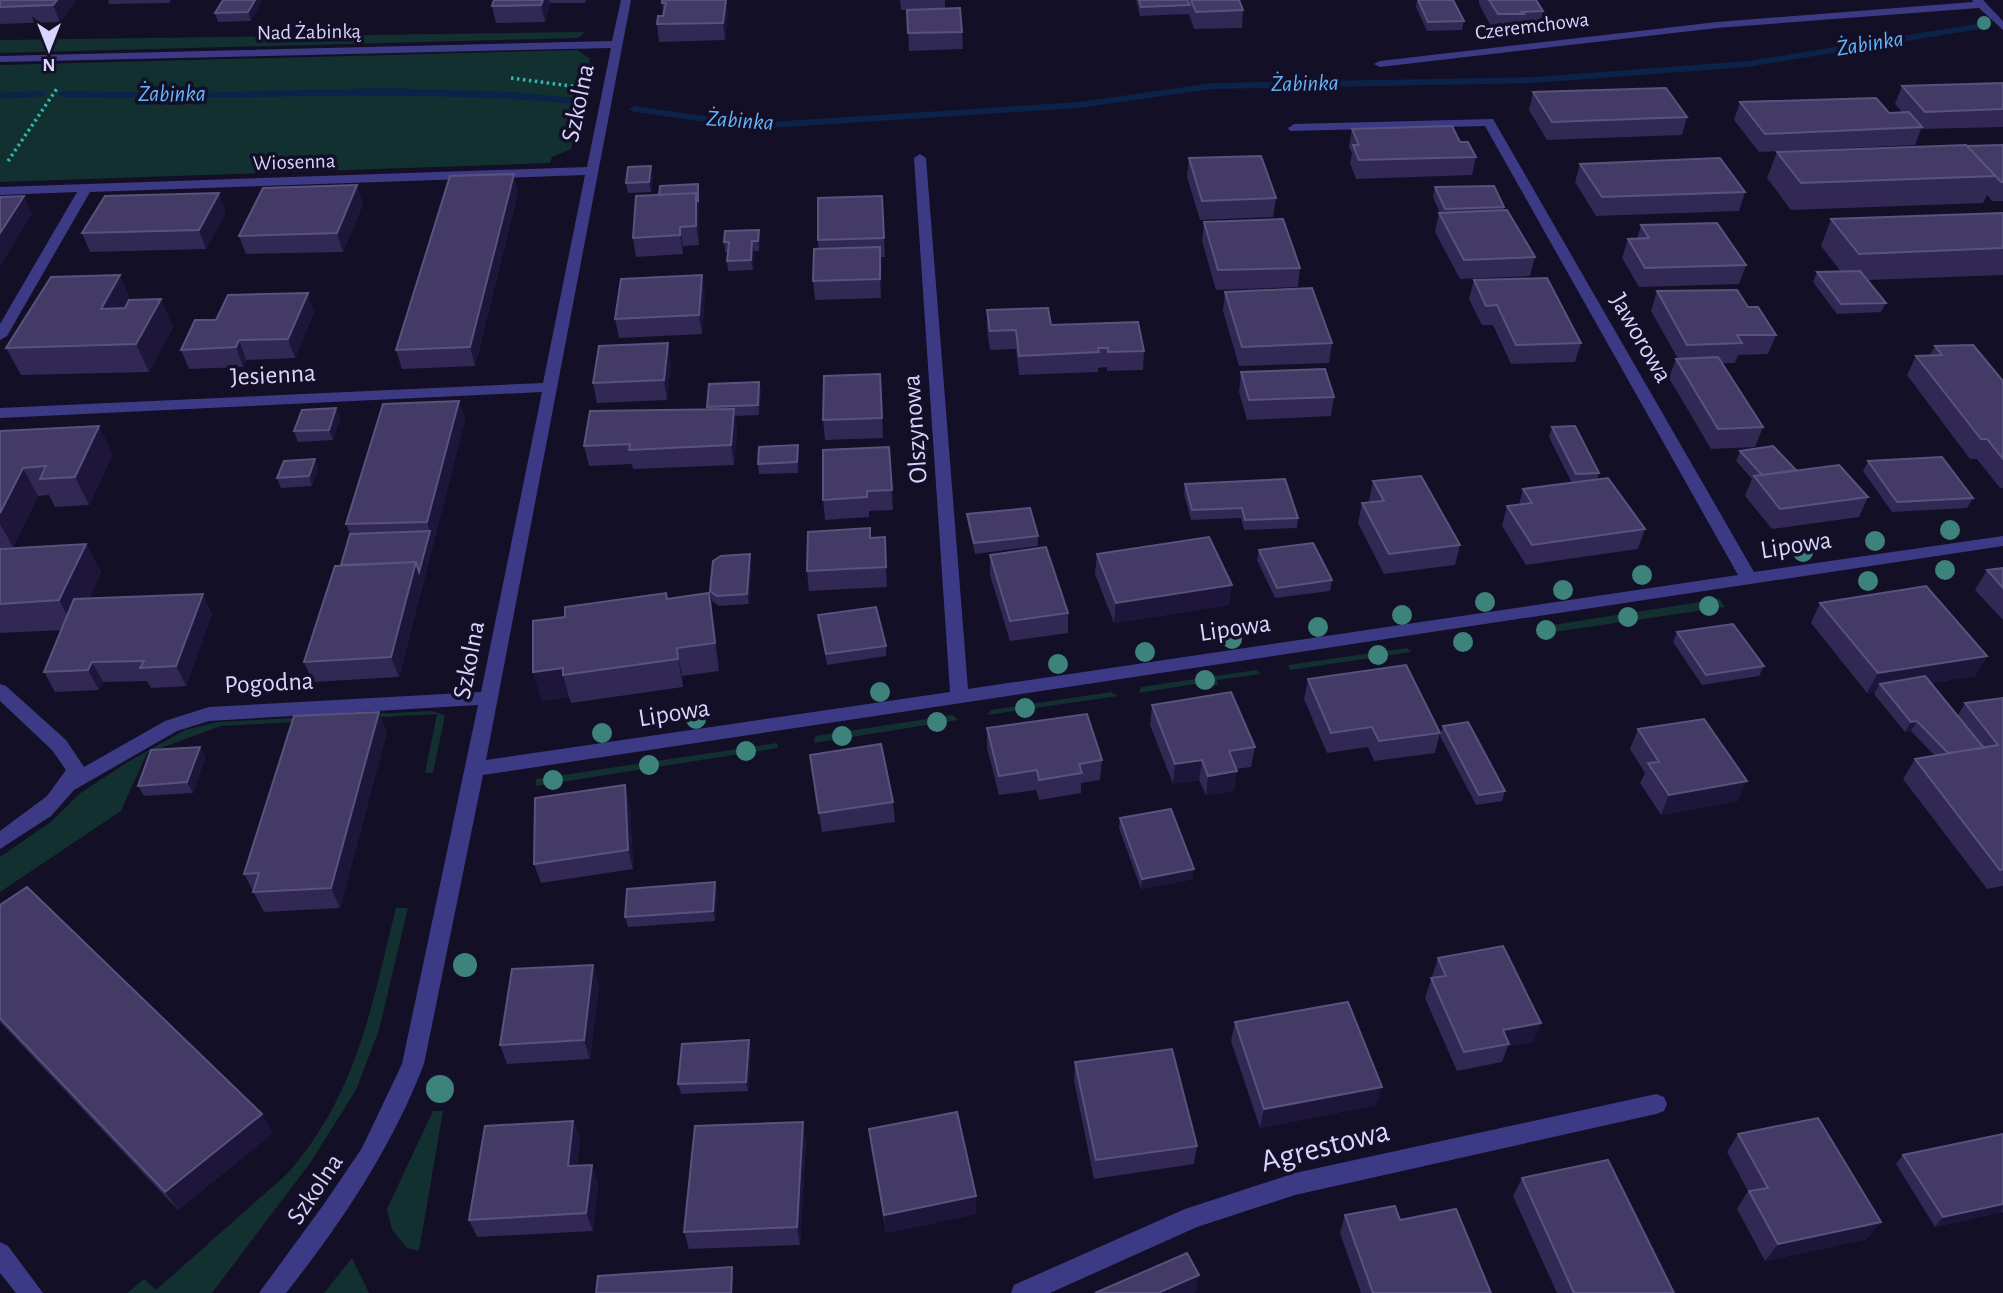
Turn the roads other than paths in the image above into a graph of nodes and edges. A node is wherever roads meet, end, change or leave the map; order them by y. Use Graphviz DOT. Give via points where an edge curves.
graph roads {
  1 [pos="626,0"];
  2 [pos="1980,3"];
  3 [pos="2003,27"];
  4 [pos="618,44"];
  5 [pos="0,59"];
  6 [pos="1380,64"];
  7 [pos="1294,128"];
  8 [pos="920,158"];
  9 [pos="590,171"];
  10 [pos="86,188"];
  11 [pos="0,191"];
  12 [pos="0,336"];
  13 [pos="549,387"];
  14 [pos="0,413"];
  15 [pos="2003,541"];
  16 [pos="1749,579"];
  17 [pos="0,691"];
  18 [pos="958,695"];
  19 [pos="488,698"];
  20 [pos="475,769"];
  21 [pos="71,784"];
  22 [pos="0,841"];
  23 [pos="1656,1104"];
  24 [pos="0,1254"];
  25 [pos="31,1293"];
  26 [pos="271,1293"];
  27 [pos="1023,1293"];
  1 -- 4 [label="street, Szkolna"];
  2 -- 3 [label="street"];
  2 -- 6 [label="street, Czeremchowa" via="1717,25"];
  4 -- 5 [label="street, Nad Żabinką"];
  4 -- 9 [label="street, Szkolna"];
  7 -- 16 [label="street, Jaworowa" via="1489,122"];
  8 -- 18 [label="street, Olszynowa"];
  9 -- 10 [label="street, Wiosenna"];
  9 -- 13 [label="street, Szkolna"];
  10 -- 11 [label="street, Wiosenna"];
  10 -- 12 [label="street"];
  13 -- 14 [label="street, Jesienna"];
  13 -- 19 [label="street, Szkolna"];
  15 -- 16 [label="street, Lipowa"];
  16 -- 18 [label="street, Lipowa"];
  17 -- 21 [label="street" via="71,758 76,769"];
  18 -- 20 [label="street, Lipowa"];
  19 -- 20 [label="street, Szkolna"];
  19 -- 21 [label="street, Pogodna" via="209,713 160,732"];
  20 -- 26 [label="street, Szkolna" via="427,1007 401,1098 355,1178"];
  21 -- 22 [label="street, Pogodna"];
  23 -- 27 [label="street, Agrestowa" via="1295,1184 1193,1217"];
  24 -- 25 [label="street"];
}
